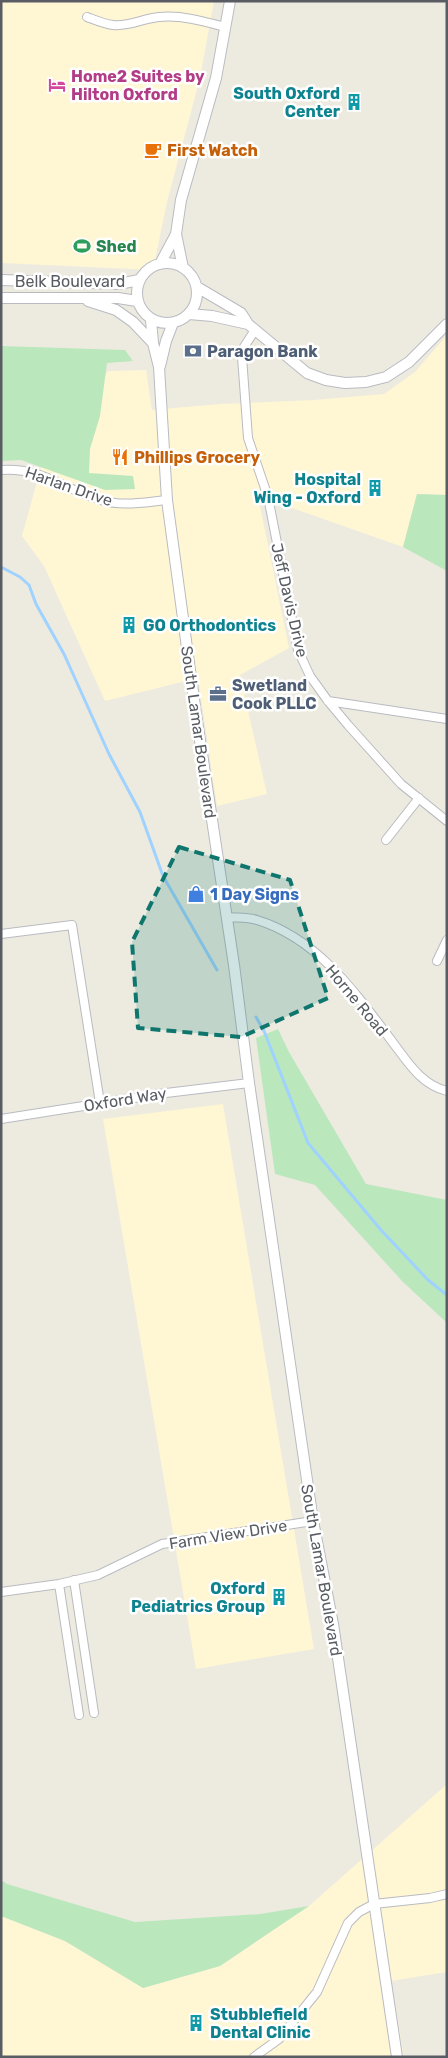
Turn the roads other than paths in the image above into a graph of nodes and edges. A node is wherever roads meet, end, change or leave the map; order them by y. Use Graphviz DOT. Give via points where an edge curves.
graph roads {
  1 [pos="230,1"];
  2 [pos="86,17"];
  3 [pos="225,27"];
  4 [pos="176,234"];
  5 [pos="160,264"];
  6 [pos="183,268"];
  7 [pos="1,280"];
  8 [pos="139,280"];
  9 [pos="197,286"];
  10 [pos="1,298"];
  11 [pos="77,298"];
  12 [pos="137,301"];
  13 [pos="189,314"];
  14 [pos="152,320"];
  15 [pos="173,323"];
  16 [pos="447,324"];
  17 [pos="252,327"];
  18 [pos="153,343"];
  19 [pos="159,367"];
  20 [pos="1,470"];
  21 [pos="167,500"];
  22 [pos="328,701"];
  23 [pos="447,719"];
  24 [pos="419,798"];
  25 [pos="447,821"];
  26 [pos="386,840"];
  27 [pos="227,917"];
  28 [pos="1,934"];
  29 [pos="447,940"];
  30 [pos="437,961"];
  31 [pos="249,1083"];
  32 [pos="447,1092"];
  33 [pos="100,1103"];
  34 [pos="1,1119"];
  35 [pos="313,1521"];
  36 [pos="74,1580"];
  37 [pos="59,1584"];
  38 [pos="1,1592"];
  39 [pos="94,1713"];
  40 [pos="79,1714"];
  41 [pos="447,1894"];
  42 [pos="374,1904"];
  43 [pos="254,2057"];
  44 [pos="397,2057"];
  1 -- 3 [label="street"];
  2 -- 3 [label="street" via="113,25 157,17 195,18"];
  3 -- 4 [label="street" via="216,78 182,200"];
  4 -- 5 [label="street"];
  4 -- 6 [label="street"];
  5 -- 6 [label="street"];
  5 -- 8 [label="street" via="144,273"];
  6 -- 9 [label="street"];
  7 -- 8 [label="street, Belk Boulevard" via="119,284"];
  8 -- 12 [label="street"];
  9 -- 13 [label="street" via="198,296"];
  9 -- 17 [label="street" via="241,313"];
  10 -- 11 [label="street, Belk Boulevard"];
  11 -- 12 [label="street, Belk Boulevard"];
  11 -- 18 [label="street" via="116,310"];
  12 -- 14 [label="street"];
  13 -- 15 [label="street"];
  13 -- 17 [label="street" via="212,316"];
  14 -- 15 [label="street"];
  14 -- 18 [label="street, South Lamar Boulevard"];
  15 -- 19 [label="street, South Lamar Boulevard"];
  16 -- 17 [label="street" via="409,362 386,377 345,383 307,373"];
  17 -- 22 [label="street, Jeff Davis Drive" via="242,358 248,438 268,497 298,650 310,676"];
  18 -- 19 [label="street, South Lamar Boulevard"];
  19 -- 21 [label="street, South Lamar Boulevard"];
  20 -- 21 [label="street, Harlan Drive" via="18,469 45,476 100,500 123,504"];
  21 -- 27 [label="street, South Lamar Boulevard"];
  22 -- 23 [label="street"];
  22 -- 24 [label="street, Jeff Davis Drive" via="401,784"];
  24 -- 25 [label="street, Jeff Davis Drive"];
  24 -- 26 [label="street"];
  27 -- 31 [label="street, South Lamar Boulevard"];
  27 -- 32 [label="street, Horne Road" via="256,919 295,937 331,966 417,1074 436,1089"];
  28 -- 33 [label="street" via="72,925"];
  29 -- 30 [label="street"];
  31 -- 33 [label="street, Oxford Way"];
  31 -- 35 [label="street, South Lamar Boulevard"];
  33 -- 34 [label="street, Oxford Way"];
  35 -- 36 [label="street, Farm View Drive" via="162,1544 98,1574"];
  35 -- 42 [label="street, South Lamar Boulevard" via="333,1624"];
  36 -- 37 [label="street, Farm View Drive"];
  36 -- 39 [label="street"];
  37 -- 38 [label="street, Farm View Drive"];
  37 -- 40 [label="street"];
  41 -- 42 [label="street"];
  42 -- 43 [label="street" via="348,1923 317,1992 302,2012 279,2039"];
  42 -- 44 [label="street, South Lamar Boulevard"];
}
